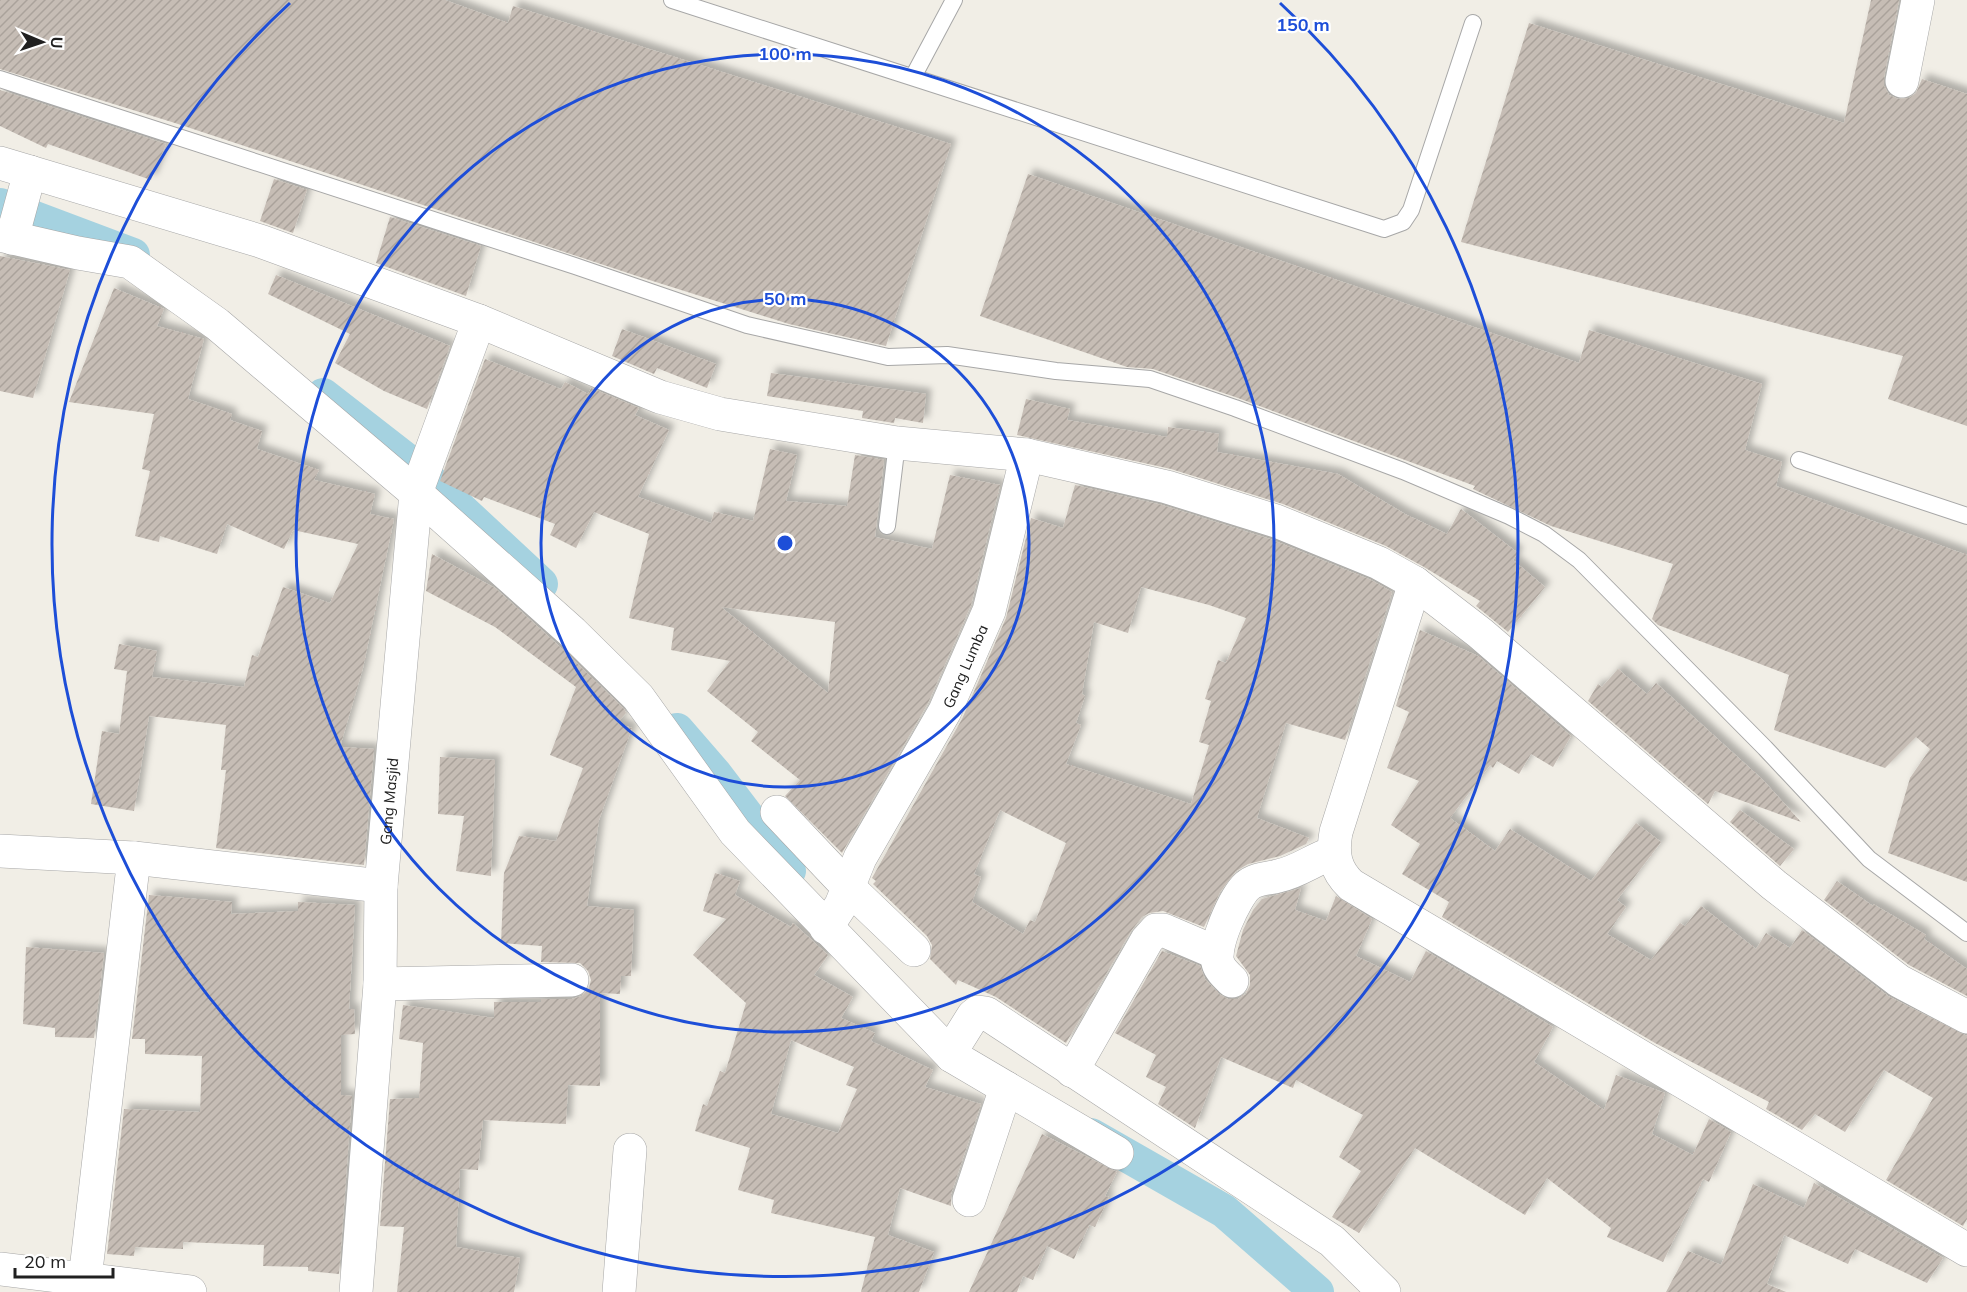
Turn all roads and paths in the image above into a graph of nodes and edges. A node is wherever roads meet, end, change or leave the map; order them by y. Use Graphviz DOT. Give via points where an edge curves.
graph roads {
  1 [pos="672,0"];
  2 [pos="954,0"];
  3 [pos="1918,0"];
  4 [pos="696,3"];
  5 [pos="1473,23"];
  6 [pos="914,77"];
  7 [pos="0,79"];
  8 [pos="1902,81"];
  9 [pos="18,176"];
  10 [pos="10,232"];
  11 [pos="479,321"];
  12 [pos="897,443"];
  13 [pos="1027,455"];
  14 [pos="1800,460"];
  15 [pos="417,490"];
  16 [pos="1967,516"];
  17 [pos="887,526"];
  18 [pos="1415,583"];
  19 [pos="777,812"];
  20 [pos="0,851"];
  21 [pos="1333,853"];
  22 [pos="134,858"];
  23 [pos="381,886"];
  24 [pos="841,900"];
  25 [pos="1967,933"];
  26 [pos="914,950"];
  27 [pos="1217,953"];
  28 [pos="572,980"];
  29 [pos="1232,981"];
  30 [pos="380,984"];
  31 [pos="1967,1017"];
  32 [pos="952,1052"];
  33 [pos="1072,1071"];
  34 [pos="1006,1088"];
  35 [pos="630,1150"];
  36 [pos="1117,1153"];
  37 [pos="969,1200"];
  38 [pos="1967,1250"];
  39 [pos="0,1269"];
  40 [pos="85,1279"];
  41 [pos="189,1292"];
  42 [pos="356,1292"];
  43 [pos="619,1292"];
  44 [pos="1384,1292"];
  1 -- 4 [label="lane"];
  2 -- 6 [label="lane"];
  3 -- 8 [label="street"];
  4 -- 6 [label="lane"];
  5 -- 6 [label="lane" via="1411,210 1403,222 1384,229"];
  7 -- 25 [label="lane" via="747,325 888,357 947,355 1150,379 1403,471 1509,516 1544,534 1579,560 1765,748 1869,860"];
  9 -- 10 [label="street"];
  9 -- 11 [label="street" via="260,241"];
  10 -- 15 [label="street" via="130,262 217,324"];
  11 -- 12 [label="street" via="660,397 720,414"];
  11 -- 15 [label="street, Gang Masjid"];
  12 -- 13 [label="street"];
  12 -- 17 [label="lane"];
  13 -- 18 [label="street" via="1167,487 1276,521 1379,563"];
  13 -- 24 [label="street, Gang Lumba" via="989,611 945,711"];
  14 -- 16 [label="lane"];
  15 -- 23 [label="street, Gang Masjid"];
  15 -- 24 [label="street" via="638,697 735,832"];
  18 -- 21 [label="street" via="1336,832"];
  18 -- 31 [label="street" via="1480,633 1774,885 1899,981"];
  19 -- 24 [label="street"];
  20 -- 22 [label="street"];
  21 -- 27 [label="street" via="1246,887 1220,936"];
  21 -- 38 [label="street" via="1339,874 1352,885"];
  22 -- 23 [label="street"];
  22 -- 40 [label="street"];
  23 -- 30 [label="street, Gang Masjid"];
  24 -- 26 [label="street"];
  24 -- 32 [label="street"];
  27 -- 29 [label="street" via="1218,965"];
  27 -- 33 [label="street" via="1156,930"];
  28 -- 30 [label="street"];
  30 -- 42 [label="street, Gang Masjid"];
  32 -- 33 [label="street" via="973,1016 986,1013"];
  32 -- 34 [label="street"];
  33 -- 44 [label="street" via="1332,1241"];
  34 -- 36 [label="street"];
  34 -- 37 [label="street"];
  35 -- 43 [label="street"];
  39 -- 40 [label="street"];
  40 -- 41 [label="street"];
}
